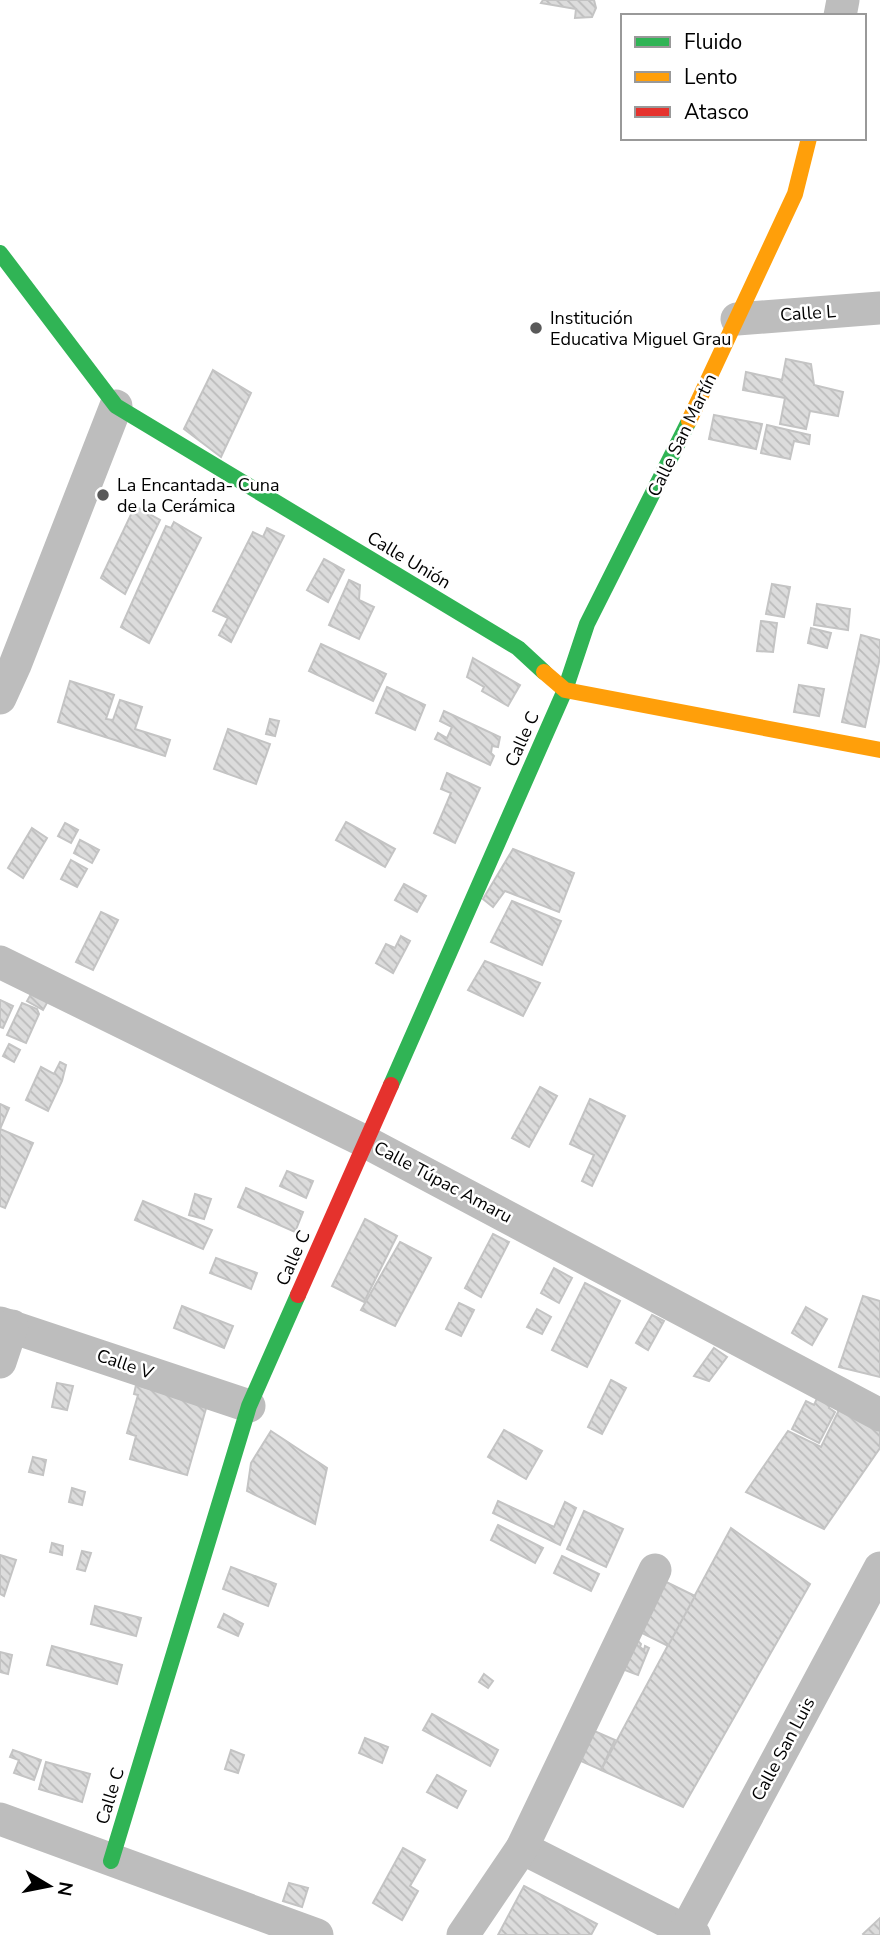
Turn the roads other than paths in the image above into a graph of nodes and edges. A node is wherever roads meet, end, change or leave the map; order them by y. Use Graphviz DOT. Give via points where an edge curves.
graph roads {
  1 [pos="808,140"];
  2 [pos="0,253"];
  3 [pos="880,308"];
  4 [pos="737,318"];
  5 [pos="116,406"];
  6 [pos="565,690"];
  7 [pos="0,698"];
  8 [pos="880,750"];
  9 [pos="0,962"];
  10 [pos="365,1141"];
  11 [pos="6,1324"];
  12 [pos="0,1362"];
  13 [pos="249,1406"];
  14 [pos="880,1415"];
  15 [pos="880,1568"];
  16 [pos="655,1570"];
  17 [pos="0,1819"];
  18 [pos="522,1848"];
  19 [pos="111,1861"];
  20 [pos="690,1933"];
  21 [pos="317,1935"];
  22 [pos="463,1935"];
  1 -- 4 [label="street, Calle San Martín" via="795,194"];
  2 -- 5 [label="street, Calle Unión"];
  3 -- 4 [label="street, Calle L"];
  4 -- 6 [label="street, Calle San Martín" via="587,624"];
  5 -- 6 [label="street, Calle Unión" via="518,648"];
  5 -- 7 [label="street"];
  6 -- 8 [label="street"];
  6 -- 10 [label="street, Calle C"];
  9 -- 10 [label="street, Calle Túpac Amaru"];
  10 -- 13 [label="street, Calle C"];
  10 -- 14 [label="street, Calle Túpac Amaru"];
  11 -- 12 [label="street"];
  11 -- 13 [label="street, Calle V"];
  13 -- 19 [label="street, Calle C"];
  15 -- 20 [label="street, Calle San Luis"];
  16 -- 18 [label="street"];
  17 -- 19 [label="street"];
  18 -- 20 [label="street"];
  18 -- 22 [label="street"];
  19 -- 21 [label="street"];
}
